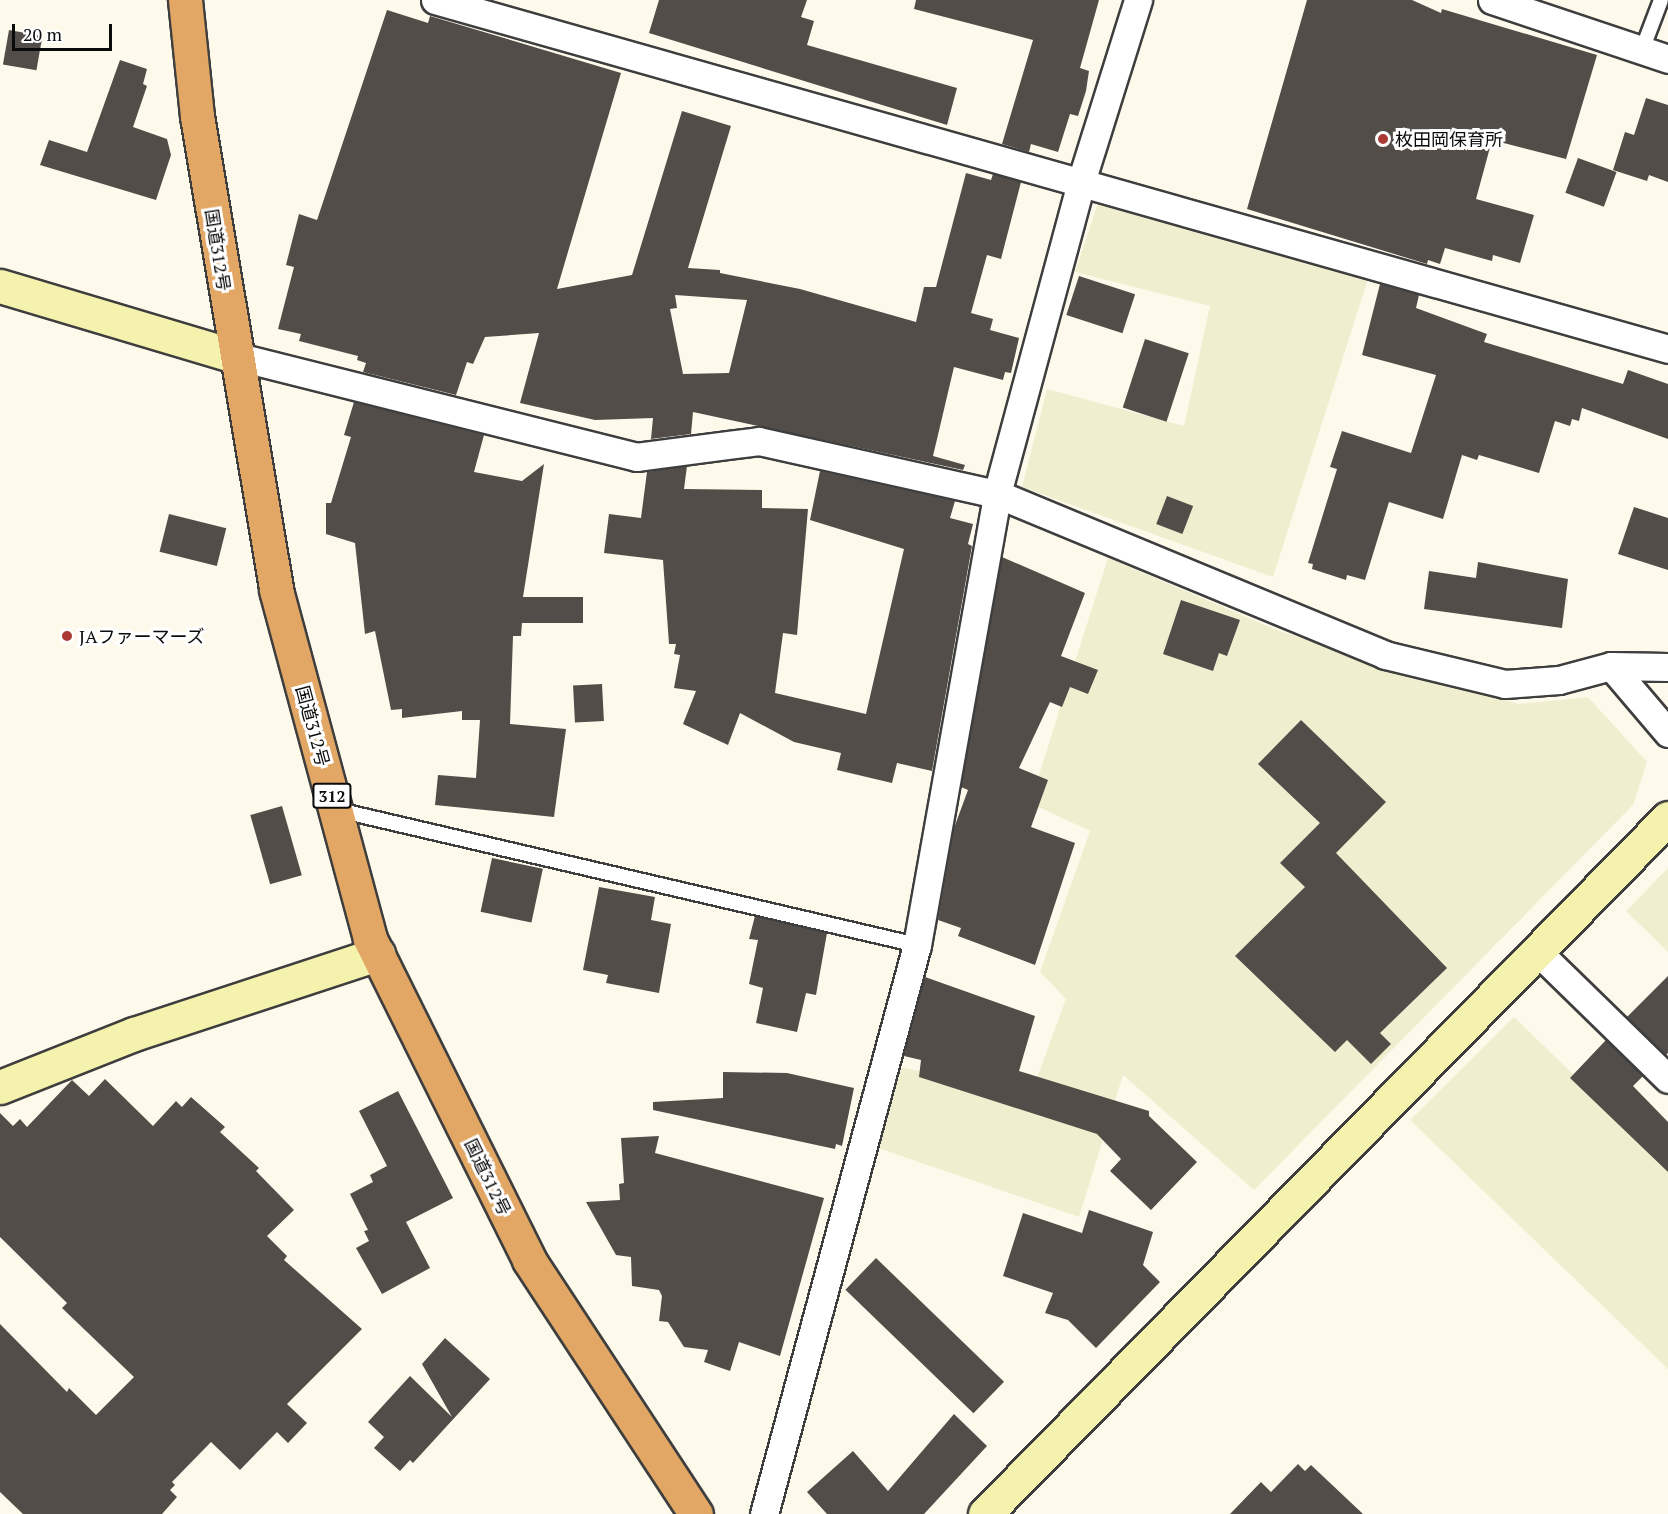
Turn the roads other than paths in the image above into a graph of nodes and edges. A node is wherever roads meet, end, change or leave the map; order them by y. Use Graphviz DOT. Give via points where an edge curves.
graph roads {
  1 [pos="185,0"];
  2 [pos="435,0"];
  3 [pos="1138,0"];
  4 [pos="1492,0"];
  5 [pos="1661,0"];
  6 [pos="1642,50"];
  7 [pos="1668,59"];
  8 [pos="1081,182"];
  9 [pos="0,286"];
  10 [pos="1668,349"];
  11 [pos="235,357"];
  12 [pos="997,494"];
  13 [pos="1611,666"];
  14 [pos="1668,667"];
  15 [pos="1668,733"];
  16 [pos="336,810"];
  17 [pos="1668,818"];
  18 [pos="917,945"];
  19 [pos="1537,951"];
  20 [pos="378,954"];
  21 [pos="1668,1079"];
  22 [pos="0,1087"];
  23 [pos="696,1514"];
  24 [pos="764,1514"];
  25 [pos="985,1514"];
  1 -- 11 [label="highway, 国道312号 / 312" via="196,116"];
  2 -- 8 [label="street"];
  3 -- 8 [label="street"];
  4 -- 6 [label="street"];
  5 -- 6 [label="lane"];
  6 -- 7 [label="street"];
  8 -- 10 [label="street"];
  8 -- 12 [label="street"];
  9 -- 11 [label="street"];
  11 -- 12 [label="street" via="636,457 759,441"];
  11 -- 16 [label="highway, 国道312号 / 312" via="276,590"];
  12 -- 13 [label="street" via="1385,655 1505,684 1560,680"];
  12 -- 18 [label="street"];
  13 -- 14 [label="street"];
  13 -- 15 [label="street"];
  16 -- 18 [label="lane"];
  16 -- 20 [label="highway, 国道312号 / 312" via="370,939"];
  17 -- 19 [label="street"];
  18 -- 24 [label="street"];
  19 -- 21 [label="street"];
  19 -- 25 [label="street"];
  20 -- 22 [label="street" via="134,1034"];
  20 -- 23 [label="highway, 国道312号 / 312" via="529,1260"];
}
